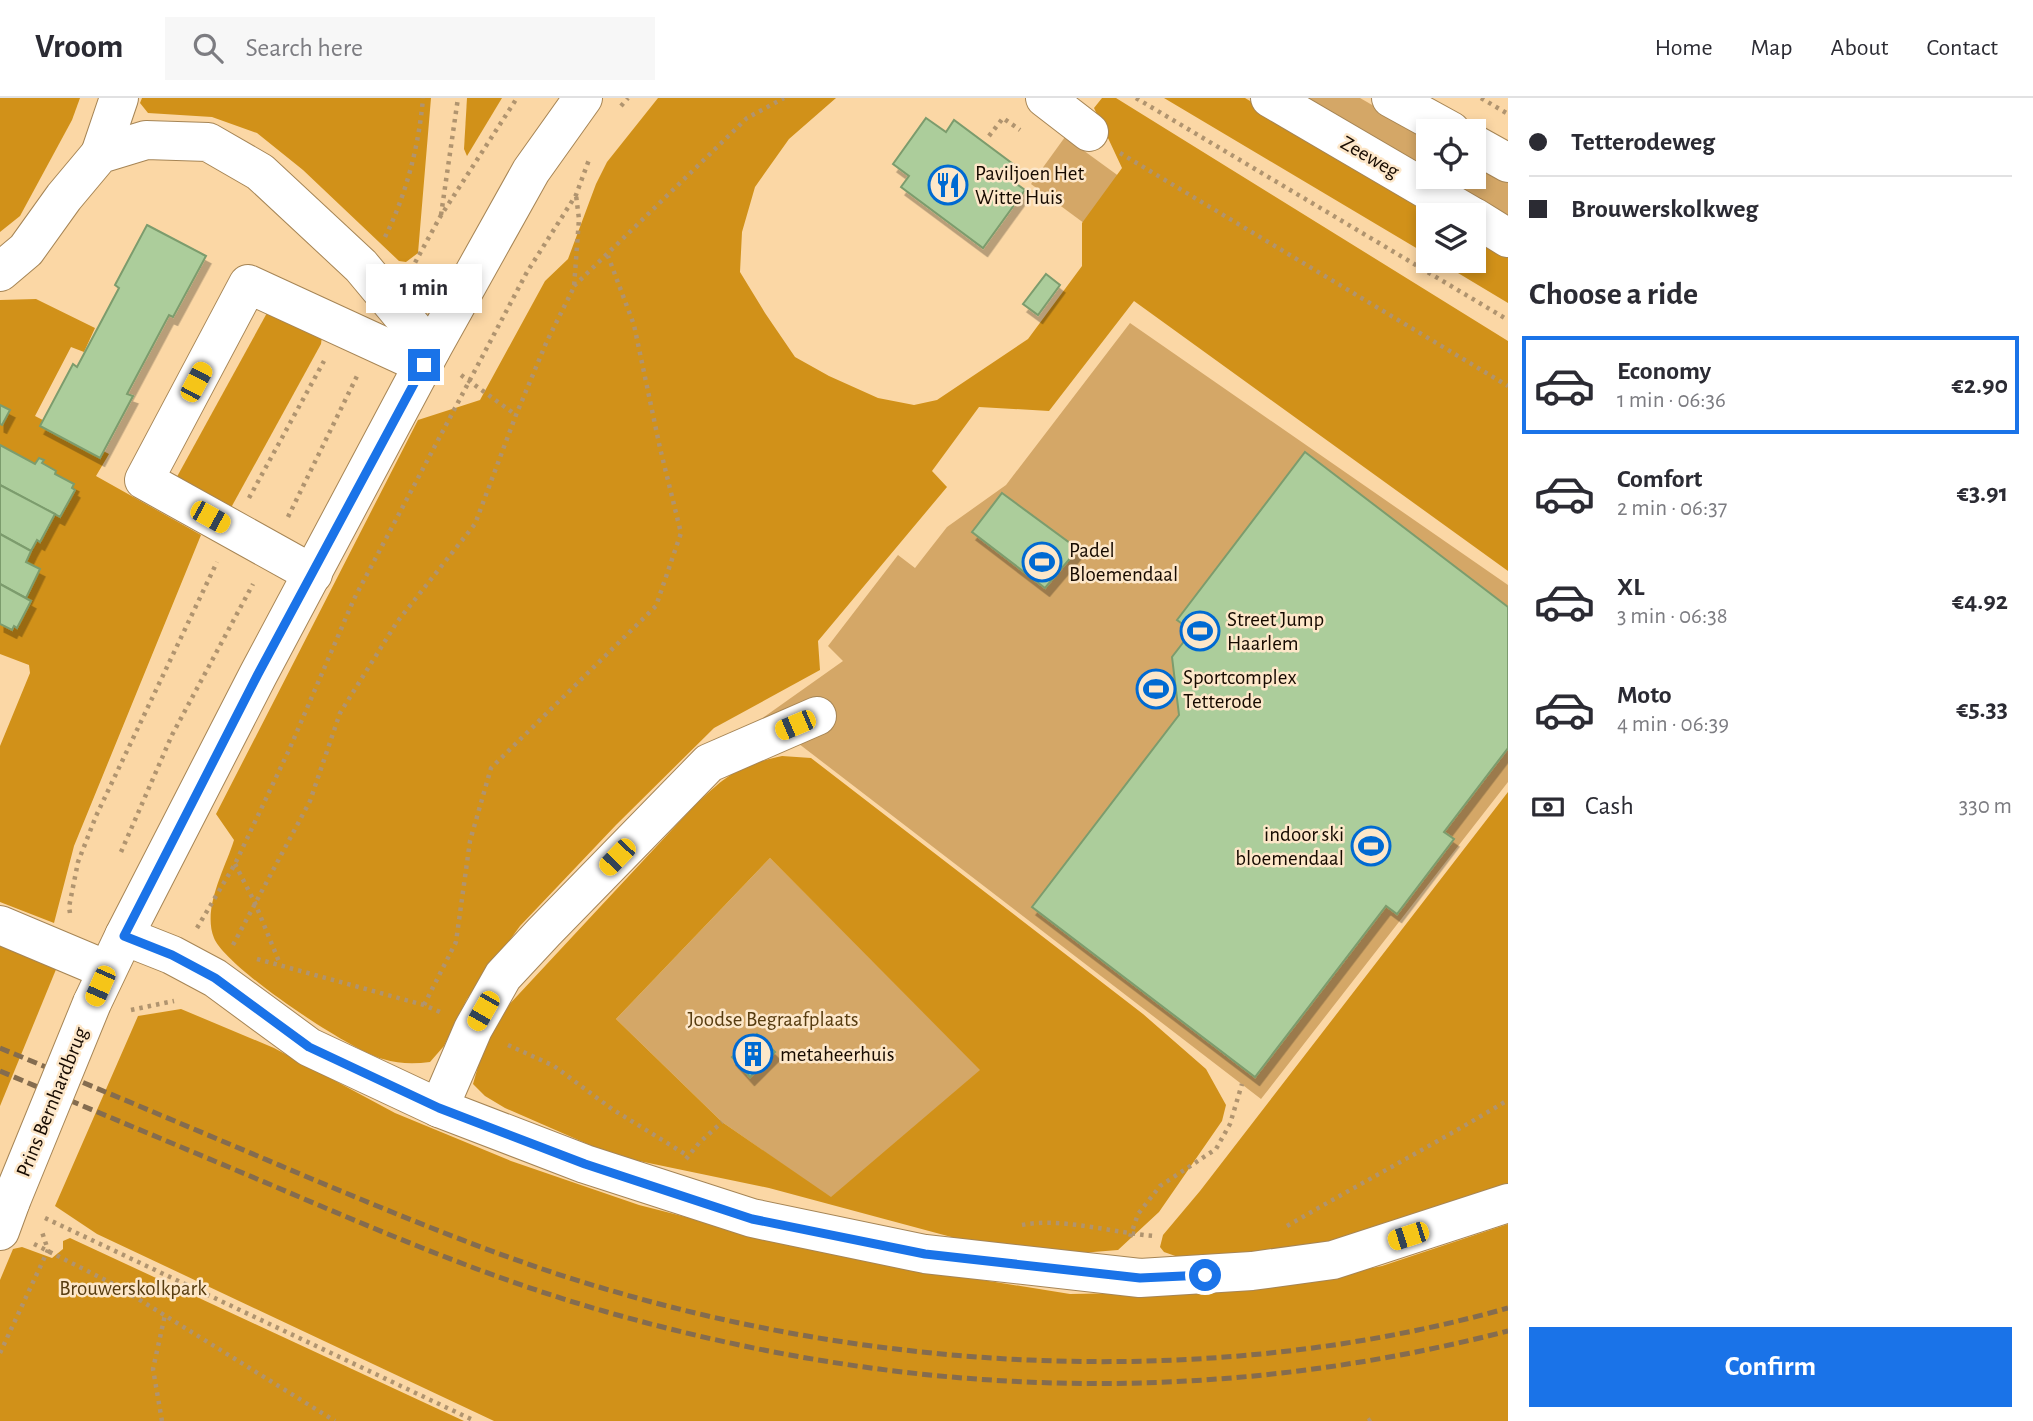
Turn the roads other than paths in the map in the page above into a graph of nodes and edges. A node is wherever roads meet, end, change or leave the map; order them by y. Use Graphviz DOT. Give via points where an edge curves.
graph roads {
  1 [pos="119,98"];
  2 [pos="1045,98"];
  3 [pos="1270,98"];
  4 [pos="1391,98"];
  5 [pos="600,105"];
  6 [pos="1429,119"];
  7 [pos="1104,142"];
  8 [pos="1486,151"];
  9 [pos="100,154"];
  10 [pos="1508,163"];
  11 [pos="1450,203"];
  12 [pos="1486,225"];
  13 [pos="1508,238"];
  14 [pos="0,272"];
  15 [pos="427,358"];
  16 [pos="313,574"];
  17 [pos="817,716"];
  18 [pos="0,925"];
  19 [pos="124,936"];
  20 [pos="94,977"];
  21 [pos="439,1108"];
  22 [pos="1508,1203"];
  23 [pos="12,1219"];
  1 -- 9 [label="main road"];
  2 -- 7 [label="main road"];
  3 -- 11 [label="main road, Zeeweg"];
  4 -- 6 [label="main road"];
  5 -- 15 [label="main road, Prins Bernhardbrug" via="531,171"];
  8 -- 10 [label="main road"];
  9 -- 14 [label="main road" via="26,250"];
  9 -- 15 [label="main road" via="146,141 208,142 260,173 366,273"];
  12 -- 13 [label="main road, Zeeweg"];
  15 -- 16 [label="main road, Prins Bernhardbrug"];
  15 -- 16 [label="main road" via="358,335 248,284 144,480"];
  16 -- 19 [label="main road, Prins Bernhardbrug"];
  17 -- 21 [label="main road" via="709,763 503,976 473,1029"];
  18 -- 20 [label="main road"];
  19 -- 20 [label="main road, Prins Bernhardbrug"];
  19 -- 21 [label="main road" via="215,978 309,1047"];
  20 -- 23 [label="main road, Prins Bernhardbrug, bridge"];
  21 -- 22 [label="main road" via="585,1164 752,1219 925,1254 1140,1278 1333,1260"];
}
